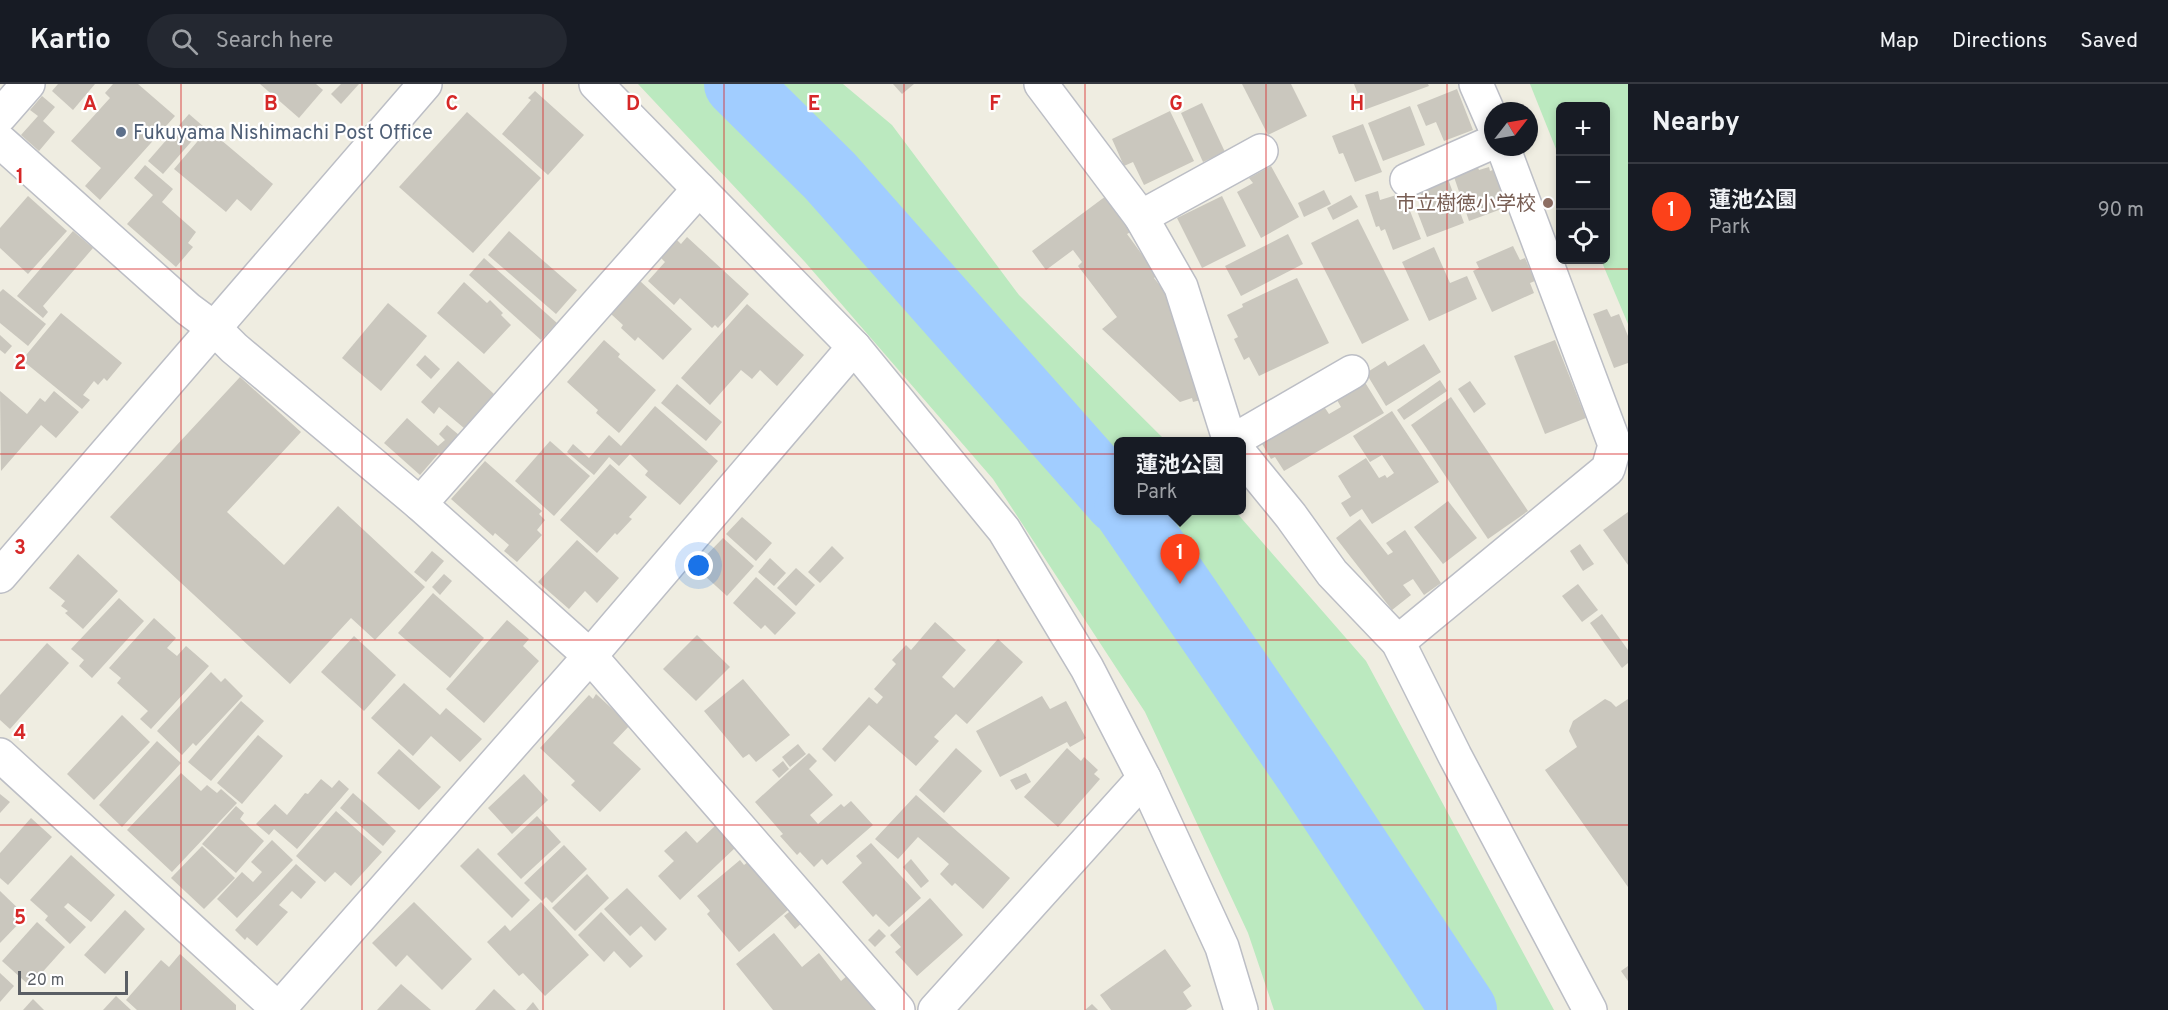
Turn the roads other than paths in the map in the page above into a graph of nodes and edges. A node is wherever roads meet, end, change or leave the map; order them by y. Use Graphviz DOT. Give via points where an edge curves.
graph roads {
  1 [pos="28,84"];
  2 [pos="425,84"];
  3 [pos="596,84"];
  4 [pos="1041,84"];
  5 [pos="1476,84"];
  6 [pos="1484,102"];
  7 [pos="0,116"];
  8 [pos="0,141"];
  9 [pos="1484,146"];
  10 [pos="1261,151"];
  11 [pos="1506,156"];
  12 [pos="1407,180"];
  13 [pos="699,189"];
  14 [pos="1141,217"];
  15 [pos="215,329"];
  16 [pos="854,347"];
  17 [pos="1352,372"];
  18 [pos="1230,437"];
  19 [pos="1238,437"];
  20 [pos="1246,461"];
  21 [pos="420,504"];
  22 [pos="0,576"];
  23 [pos="1398,642"];
  24 [pos="590,656"];
  25 [pos="0,755"];
  26 [pos="1144,778"];
  27 [pos="278,1010"];
  28 [pos="898,1010"];
  29 [pos="935,1010"];
  30 [pos="1241,1010"];
  31 [pos="1590,1010"];
  1 -- 7 [label="street"];
  2 -- 15 [label="street"];
  3 -- 13 [label="street"];
  4 -- 14 [label="street"];
  5 -- 6 [label="street"];
  8 -- 15 [label="street"];
  9 -- 12 [label="street"];
  10 -- 14 [label="street"];
  11 -- 23 [label="street" via="1615,445 1608,469"];
  13 -- 16 [label="street"];
  13 -- 21 [label="street"];
  14 -- 18 [label="street" via="1181,287"];
  15 -- 21 [label="street"];
  15 -- 22 [label="street"];
  16 -- 24 [label="street"];
  16 -- 26 [label="street" via="1004,530 1087,668"];
  17 -- 19 [label="street"];
  20 -- 23 [label="street" via="1332,573"];
  21 -- 24 [label="street"];
  23 -- 31 [label="street"];
  24 -- 27 [label="street"];
  24 -- 28 [label="street"];
  25 -- 27 [label="street"];
  26 -- 29 [label="street"];
  26 -- 30 [label="street" via="1221,947"];
}
